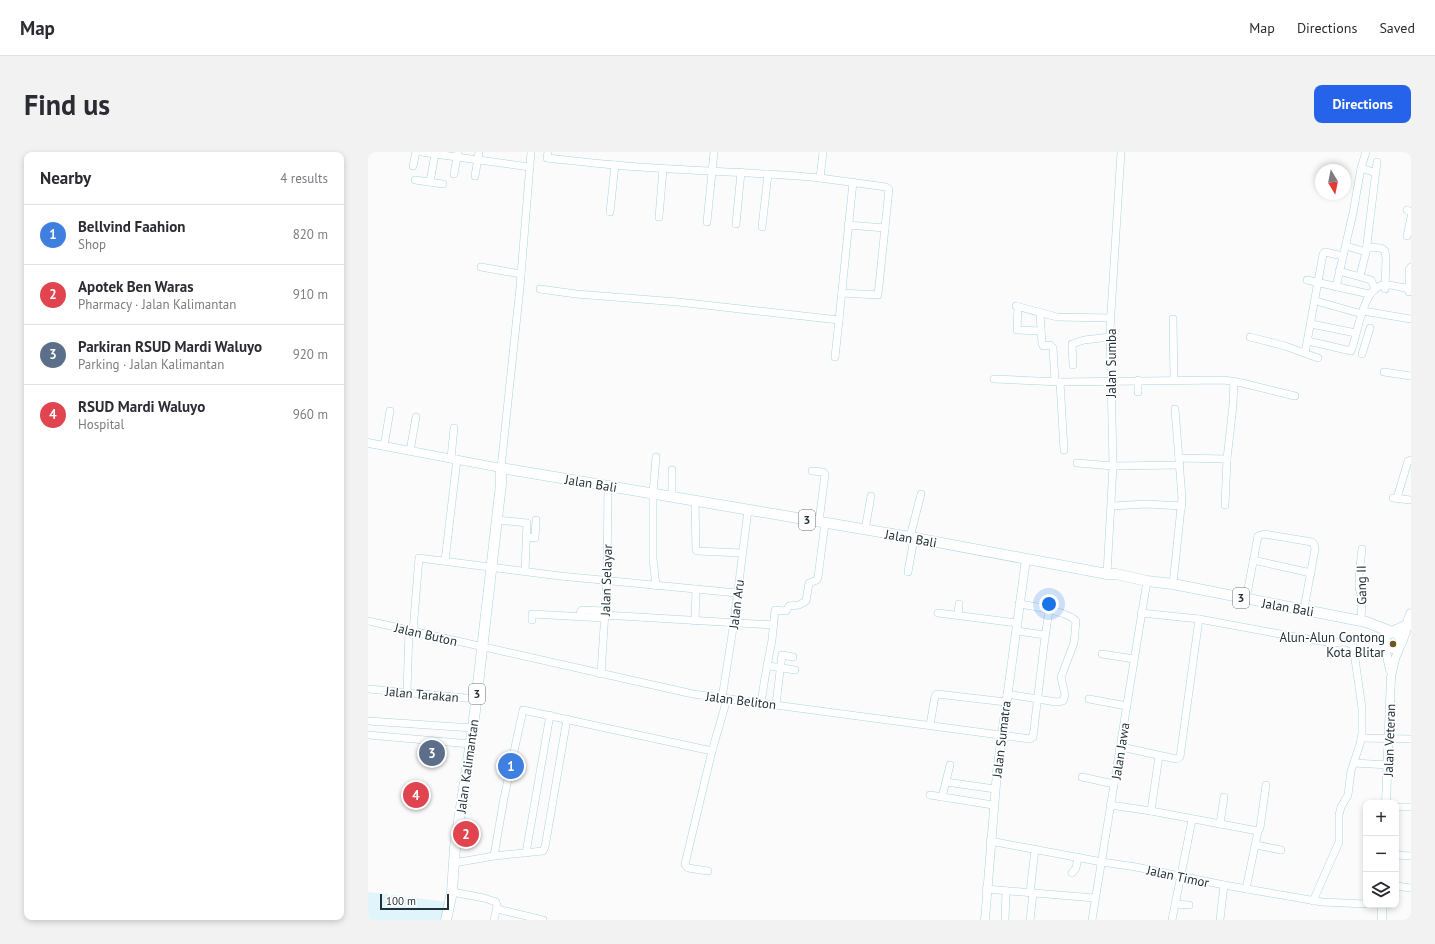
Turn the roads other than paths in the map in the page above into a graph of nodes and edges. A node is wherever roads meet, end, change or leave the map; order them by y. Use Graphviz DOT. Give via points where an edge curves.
graph roads {
  1 [pos="416,152"];
  2 [pos="421,152"];
  3 [pos="479,152"];
  4 [pos="531,152"];
  5 [pos="548,152"];
  6 [pos="714,152"];
  7 [pos="823,152"];
  8 [pos="1121,152"];
  9 [pos="1366,152"];
  10 [pos="435,154"];
  11 [pos="457,155"];
  12 [pos="478,160"];
  13 [pos="1378,162"];
  14 [pos="616,165"];
  15 [pos="413,166"];
  16 [pos="530,167"];
  17 [pos="1361,168"];
  18 [pos="663,169"];
  19 [pos="712,171"];
  20 [pos="742,172"];
  21 [pos="1376,173"];
  22 [pos="454,174"];
  23 [pos="768,174"];
  24 [pos="475,176"];
  25 [pos="820,178"];
  26 [pos="414,180"];
  27 [pos="430,182"];
  28 [pos="853,182"];
  29 [pos="443,184"];
  30 [pos="610,212"];
  31 [pos="1410,213"];
  32 [pos="659,217"];
  33 [pos="707,222"];
  34 [pos="736,224"];
  35 [pos="848,224"];
  36 [pos="762,227"];
  37 [pos="885,228"];
  38 [pos="1407,236"];
  39 [pos="1346,246"];
  40 [pos="1367,249"];
  41 [pos="1343,256"];
  42 [pos="481,267"];
  43 [pos="1411,267"];
  44 [pos="1339,271"];
  45 [pos="521,274"];
  46 [pos="1360,276"];
  47 [pos="1307,280"];
  48 [pos="1317,282"];
  49 [pos="1336,287"];
  50 [pos="1381,287"];
  51 [pos="540,289"];
  52 [pos="1410,291"];
  53 [pos="842,292"];
  54 [pos="1369,294"];
  55 [pos="1316,301"];
  56 [pos="1362,312"];
  57 [pos="1040,313"];
  58 [pos="1111,318"];
  59 [pos="1173,318"];
  60 [pos="1411,319"];
  61 [pos="839,320"];
  62 [pos="1311,324"];
  63 [pos="1370,328"];
  64 [pos="1041,331"];
  65 [pos="1356,335"];
  66 [pos="1110,337"];
  67 [pos="1250,337"];
  68 [pos="1308,341"];
  69 [pos="1366,342"];
  70 [pos="1305,353"];
  71 [pos="1362,354"];
  72 [pos="835,357"];
  73 [pos="1318,358"];
  74 [pos="1073,365"];
  75 [pos="1384,372"];
  76 [pos="1411,376"];
  77 [pos="994,379"];
  78 [pos="1138,380"];
  79 [pos="1174,380"];
  80 [pos="1058,381"];
  81 [pos="1110,381"];
  82 [pos="1234,381"];
  83 [pos="1138,392"];
  84 [pos="1295,396"];
  85 [pos="1175,409"];
  86 [pos="390,411"];
  87 [pos="416,417"];
  88 [pos="454,428"];
  89 [pos="368,443"];
  90 [pos="384,446"];
  91 [pos="410,450"];
  92 [pos="1064,450"];
  93 [pos="656,457"];
  94 [pos="454,458"];
  95 [pos="1227,459"];
  96 [pos="1411,460"];
  97 [pos="1180,461"];
  98 [pos="1077,463"];
  99 [pos="1118,466"];
  100 [pos="501,468"];
  101 [pos="672,470"];
  102 [pos="812,471"];
  103 [pos="608,486"];
  104 [pos="653,493"];
  105 [pos="922,494"];
  106 [pos="872,496"];
  107 [pos="672,497"];
  108 [pos="1411,500"];
  109 [pos="695,501"];
  110 [pos="1224,505"];
  111 [pos="1112,506"];
  112 [pos="1182,506"];
  113 [pos="748,510"];
  114 [pos="497,520"];
  115 [pos="536,520"];
  116 [pos="822,523"];
  117 [pos="865,530"];
  118 [pos="527,537"];
  119 [pos="912,538"];
  120 [pos="1362,549"];
  121 [pos="742,553"];
  122 [pos="1026,559"];
  123 [pos="1253,560"];
  124 [pos="445,561"];
  125 [pos="491,566"];
  126 [pos="525,571"];
  127 [pos="908,572"];
  128 [pos="1311,573"];
  129 [pos="1112,574"];
  130 [pos="606,580"];
  131 [pos="1146,581"];
  132 [pos="1174,584"];
  133 [pos="656,586"];
  134 [pos="696,589"];
  135 [pos="737,593"];
  136 [pos="1246,599"];
  137 [pos="959,604"];
  138 [pos="1020,604"];
  139 [pos="1304,609"];
  140 [pos="1049,610"];
  141 [pos="938,613"];
  142 [pos="1141,613"];
  143 [pos="580,614"];
  144 [pos="1411,614"];
  145 [pos="604,615"];
  146 [pos="958,615"];
  147 [pos="1199,619"];
  148 [pos="368,620"];
  149 [pos="532,620"];
  150 [pos="695,621"];
  151 [pos="1363,621"];
  152 [pos="734,622"];
  153 [pos="774,625"];
  154 [pos="1409,626"];
  155 [pos="1017,627"];
  156 [pos="411,630"];
  157 [pos="1392,632"];
  158 [pos="1045,635"];
  159 [pos="1384,642"];
  160 [pos="1401,643"];
  161 [pos="483,647"];
  162 [pos="1102,654"];
  163 [pos="793,657"];
  164 [pos="1134,659"];
  165 [pos="769,666"];
  166 [pos="781,668"];
  167 [pos="795,670"];
  168 [pos="601,674"];
  169 [pos="1391,677"];
  170 [pos="368,689"];
  171 [pos="407,692"];
  172 [pos="725,698"];
  173 [pos="1006,698"];
  174 [pos="477,699"];
  175 [pos="1089,699"];
  176 [pos="1038,700"];
  177 [pos="761,703"];
  178 [pos="776,704"];
  179 [pos="1127,706"];
  180 [pos="550,715"];
  181 [pos="567,719"];
  182 [pos="370,721"];
  183 [pos="930,725"];
  184 [pos="473,728"];
  185 [pos="369,735"];
  186 [pos="1001,735"];
  187 [pos="1363,738"];
  188 [pos="1389,739"];
  189 [pos="1411,739"];
  190 [pos="470,744"];
  191 [pos="1120,750"];
  192 [pos="712,751"];
  193 [pos="1159,756"];
  194 [pos="1356,763"];
  195 [pos="950,765"];
  196 [pos="1388,765"];
  197 [pos="1082,777"];
  198 [pos="946,782"];
  199 [pos="1114,784"];
  200 [pos="1266,784"];
  201 [pos="995,789"];
  202 [pos="930,795"];
  203 [pos="942,797"];
  204 [pos="1224,798"];
  205 [pos="1386,800"];
  206 [pos="994,805"];
  207 [pos="1110,805"];
  208 [pos="1399,807"];
  209 [pos="1411,807"];
  210 [pos="1151,811"];
  211 [pos="1192,820"];
  212 [pos="1220,824"];
  213 [pos="1258,831"];
  214 [pos="990,841"];
  215 [pos="1256,844"];
  216 [pos="1035,849"];
  217 [pos="1281,850"];
  218 [pos="526,853"];
  219 [pos="1399,855"];
  220 [pos="494,856"];
  221 [pos="1411,856"];
  222 [pos="1078,857"];
  223 [pos="1102,862"];
  224 [pos="454,863"];
  225 [pos="708,871"];
  226 [pos="1072,873"];
  227 [pos="1180,876"];
  228 [pos="1224,885"];
  229 [pos="1399,886"];
  230 [pos="1411,888"];
  231 [pos="986,889"];
  232 [pos="1246,889"];
  233 [pos="1006,891"];
  234 [pos="452,892"];
  235 [pos="1031,894"];
  236 [pos="1095,898"];
  237 [pos="1316,901"];
  238 [pos="1174,904"];
  239 [pos="1363,904"];
  240 [pos="1189,906"];
  241 [pos="1382,908"];
  242 [pos="496,909"];
  243 [pos="446,920"];
  244 [pos="494,920"];
  245 [pos="544,920"];
  246 [pos="985,920"];
  247 [pos="1005,920"];
  248 [pos="1030,920"];
  249 [pos="1092,920"];
  250 [pos="1172,920"];
  251 [pos="1220,920"];
  252 [pos="1382,920"];
  1 -- 15 [label="street"];
  2 -- 10 [label="street"];
  3 -- 12 [label="street"];
  4 -- 16 [label="street"];
  5 -- 14 [label="street" via="547,158"];
  6 -- 19 [label="street"];
  7 -- 25 [label="street"];
  8 -- 58 [label="street, Jalan Sumba"];
  9 -- 17 [label="street"];
  10 -- 11 [label="street"];
  10 -- 27 [label="street"];
  11 -- 12 [label="street"];
  11 -- 22 [label="street"];
  12 -- 16 [label="street"];
  12 -- 24 [label="street"];
  13 -- 21 [label="street"];
  14 -- 18 [label="street"];
  14 -- 30 [label="street"];
  16 -- 45 [label="street"];
  17 -- 21 [label="street"];
  17 -- 39 [label="street"];
  18 -- 19 [label="street"];
  18 -- 32 [label="street"];
  19 -- 20 [label="street"];
  19 -- 33 [label="street"];
  20 -- 23 [label="street"];
  20 -- 34 [label="street"];
  21 -- 40 [label="street"];
  23 -- 25 [label="street"];
  23 -- 36 [label="street"];
  25 -- 28 [label="street"];
  26 -- 27 [label="street"];
  27 -- 29 [label="street"];
  28 -- 35 [label="street"];
  28 -- 37 [label="street" via="890,189"];
  31 -- 38 [label="street"];
  35 -- 37 [label="street"];
  35 -- 53 [label="street"];
  37 -- 53 [label="street" via="878,295"];
  39 -- 40 [label="street"];
  39 -- 41 [label="street"];
  40 -- 46 [label="street"];
  40 -- 50 [label="street" via="1381,248 1385,251"];
  41 -- 44 [label="street"];
  41 -- 48 [label="street" via="1324,253"];
  42 -- 45 [label="street"];
  43 -- 52 [label="street"];
  44 -- 46 [label="street"];
  44 -- 49 [label="street"];
  45 -- 100 [label="street"];
  46 -- 50 [label="street"];
  47 -- 48 [label="street"];
  48 -- 49 [label="street"];
  48 -- 55 [label="street"];
  49 -- 54 [label="street"];
  50 -- 52 [label="street"];
  50 -- 54 [label="street"];
  51 -- 61 [label="street"];
  53 -- 61 [label="street"];
  54 -- 56 [label="street"];
  55 -- 56 [label="street"];
  55 -- 62 [label="street"];
  56 -- 60 [label="street"];
  56 -- 65 [label="street"];
  57 -- 58 [label="street"];
  57 -- 64 [label="street"];
  57 -- 64 [label="street" via="1017,307 1017,330"];
  58 -- 66 [label="street, Jalan Sumba"];
  59 -- 79 [label="street"];
  61 -- 72 [label="street"];
  62 -- 65 [label="street"];
  62 -- 68 [label="street"];
  63 -- 69 [label="street"];
  64 -- 80 [label="street" via="1043,346 1050,345 1053,348"];
  65 -- 68 [label="street" via="1350,352"];
  65 -- 69 [label="street"];
  66 -- 74 [label="street" via="1072,344"];
  66 -- 81 [label="street, Jalan Sumba"];
  67 -- 70 [label="street"];
  68 -- 70 [label="street"];
  69 -- 71 [label="street"];
  70 -- 73 [label="street"];
  75 -- 76 [label="street"];
  77 -- 80 [label="street"];
  78 -- 79 [label="street"];
  78 -- 81 [label="street"];
  78 -- 83 [label="street"];
  79 -- 82 [label="street"];
  80 -- 81 [label="street"];
  80 -- 92 [label="street"];
  81 -- 99 [label="street, Jalan Sumba"];
  82 -- 84 [label="street"];
  82 -- 95 [label="street"];
  85 -- 97 [label="street"];
  86 -- 90 [label="street"];
  87 -- 91 [label="street"];
  88 -- 94 [label="street"];
  89 -- 90 [label="main road, Jalan Bali"];
  90 -- 91 [label="main road, Jalan Bali"];
  91 -- 94 [label="main road, Jalan Bali"];
  93 -- 104 [label="street" via="652,469"];
  94 -- 100 [label="main road, Jalan Bali"];
  94 -- 124 [label="street"];
  95 -- 97 [label="street"];
  95 -- 110 [label="street"];
  96 -- 108 [label="street" via="1408,461 1394,498"];
  97 -- 99 [label="street"];
  97 -- 112 [label="street"];
  98 -- 99 [label="street"];
  99 -- 111 [label="street, Jalan Sumba"];
  100 -- 103 [label="highway, Jalan Bali / 3"];
  100 -- 114 [label="highway, Jalan Kalimantan / 3"];
  101 -- 107 [label="street"];
  102 -- 116 [label="street" via="826,474"];
  103 -- 104 [label="highway, Jalan Bali / 3"];
  103 -- 130 [label="street, Jalan Selayar"];
  104 -- 107 [label="highway, Jalan Bali / 3"];
  104 -- 133 [label="street" via="653,559"];
  105 -- 119 [label="street"];
  106 -- 117 [label="street"];
  107 -- 109 [label="highway, Jalan Bali / 3"];
  109 -- 113 [label="highway, Jalan Bali / 3"];
  109 -- 121 [label="street" via="696,550"];
  111 -- 112 [label="street"];
  111 -- 129 [label="street, Jalan Sumba"];
  112 -- 132 [label="street"];
  113 -- 116 [label="highway, Jalan Bali / 3"];
  113 -- 121 [label="street, Jalan Aru"];
  114 -- 118 [label="street" via="527,524"];
  114 -- 125 [label="highway, Jalan Kalimantan / 3"];
  115 -- 118 [label="street" via="535,538"];
  116 -- 117 [label="highway, Jalan Bali / 3"];
  116 -- 153 [label="street" via="817,580 809,583 806,601 789,606 786,611 775,610"];
  117 -- 119 [label="highway, Jalan Bali / 3"];
  118 -- 126 [label="street"];
  119 -- 122 [label="highway, Jalan Bali / 3"];
  119 -- 127 [label="street"];
  120 -- 151 [label="street, Gang II" via="1359,588"];
  121 -- 135 [label="street, Jalan Aru"];
  122 -- 129 [label="highway, Jalan Bali / 3"];
  122 -- 138 [label="main road, Jalan Sumatra"];
  123 -- 128 [label="street"];
  123 -- 128 [label="street" via="1260,534 1312,542 1315,549"];
  123 -- 136 [label="street"];
  124 -- 125 [label="street"];
  124 -- 156 [label="street" via="418,558"];
  125 -- 126 [label="street"];
  125 -- 161 [label="highway, Jalan Kalimantan / 3"];
  126 -- 130 [label="street"];
  128 -- 139 [label="street"];
  129 -- 131 [label="highway, Jalan Bali / 3"];
  130 -- 133 [label="street"];
  130 -- 145 [label="street, Jalan Selayar"];
  131 -- 132 [label="highway, Jalan Bali / 3"];
  131 -- 142 [label="street, Jalan Jawa"];
  132 -- 136 [label="highway, Jalan Bali / 3"];
  133 -- 134 [label="street"];
  134 -- 135 [label="street"];
  134 -- 150 [label="street"];
  135 -- 152 [label="street, Jalan Aru"];
  136 -- 139 [label="highway, Jalan Bali / 3"];
  137 -- 146 [label="street"];
  138 -- 140 [label="street"];
  138 -- 155 [label="main road, Jalan Sumatra"];
  139 -- 151 [label="highway, Jalan Bali / 3"];
  140 -- 158 [label="street"];
  140 -- 176 [label="street" via="1075,619 1075,637 1061,677 1065,695 1063,701"];
  141 -- 146 [label="street"];
  142 -- 147 [label="street"];
  142 -- 164 [label="street, Jalan Jawa"];
  143 -- 145 [label="street" via="582,610"];
  144 -- 154 [label="highway"];
  145 -- 149 [label="street" via="532,614"];
  145 -- 150 [label="street"];
  145 -- 168 [label="street, Jalan Selayar"];
  146 -- 155 [label="street"];
  147 -- 187 [label="street" via="1318,641 1351,643 1354,647 1362,703"];
  147 -- 193 [label="street" via="1180,757 1176,759"];
  148 -- 156 [label="street, Jalan Buton"];
  150 -- 152 [label="street"];
  151 -- 157 [label="highway, 3"];
  151 -- 159 [label="highway" via="1379,632"];
  152 -- 153 [label="street"];
  152 -- 172 [label="street, Jalan Aru"];
  153 -- 177 [label="street"];
  154 -- 157 [label="highway"];
  154 -- 160 [label="highway"];
  155 -- 158 [label="street"];
  155 -- 173 [label="main road, Jalan Sumatra"];
  156 -- 161 [label="street, Jalan Buton"];
  156 -- 171 [label="street"];
  157 -- 159 [label="highway" via="1387,634"];
  157 -- 160 [label="highway, 3" via="1400,636"];
  158 -- 176 [label="street"];
  159 -- 160 [label="highway" via="1392,649 1398,648"];
  159 -- 169 [label="main road, Jalan Veteran"];
  160 -- 169 [label="main road, Jalan Veteran"];
  161 -- 168 [label="street, Jalan Beliton"];
  161 -- 174 [label="highway, Jalan Kalimantan / 3"];
  162 -- 164 [label="street"];
  163 -- 166 [label="street" via="779,655"];
  164 -- 179 [label="street, Jalan Jawa"];
  165 -- 166 [label="street"];
  166 -- 167 [label="street"];
  166 -- 178 [label="street"];
  168 -- 172 [label="street, Jalan Beliton" via="693,694"];
  169 -- 188 [label="main road, Jalan Veteran"];
  170 -- 171 [label="street, Jalan Tarakan"];
  171 -- 174 [label="street, Jalan Tarakan"];
  172 -- 177 [label="street, Jalan Beliton"];
  172 -- 192 [label="street, Jalan Aru"];
  173 -- 176 [label="street"];
  173 -- 183 [label="street" via="937,694"];
  173 -- 186 [label="main road, Jalan Sumatra"];
  174 -- 184 [label="highway, Jalan Kalimantan / 3"];
  175 -- 179 [label="street"];
  176 -- 186 [label="street, Jalan Beliton" via="1032,738"];
  177 -- 178 [label="street, Jalan Beliton"];
  178 -- 183 [label="street, Jalan Beliton"];
  179 -- 191 [label="street, Jalan Jawa"];
  180 -- 181 [label="street"];
  180 -- 218 [label="street"];
  180 -- 220 [label="street" via="523,711"];
  181 -- 192 [label="street"];
  181 -- 218 [label="street" via="544,849 540,852"];
  182 -- 184 [label="street"];
  182 -- 185 [label="street"];
  183 -- 186 [label="street, Jalan Beliton"];
  184 -- 190 [label="highway, Jalan Kalimantan / 3"];
  185 -- 190 [label="street"];
  186 -- 201 [label="main road, Jalan Sumatra"];
  187 -- 188 [label="street"];
  187 -- 194 [label="street"];
  188 -- 189 [label="street"];
  188 -- 196 [label="main road, Jalan Veteran"];
  190 -- 224 [label="highway, Jalan Kalimantan / 3"];
  191 -- 193 [label="street" via="1126,748"];
  191 -- 199 [label="street, Jalan Jawa"];
  192 -- 225 [label="street, Jalan Aru" via="685,864 688,868"];
  193 -- 210 [label="street"];
  194 -- 196 [label="street"];
  194 -- 237 [label="street" via="1351,771 1348,796 1339,815 1339,842"];
  195 -- 198 [label="street"];
  196 -- 205 [label="main road, Jalan Veteran"];
  197 -- 199 [label="street"];
  198 -- 201 [label="street"];
  198 -- 203 [label="street"];
  199 -- 207 [label="street, Jalan Jawa"];
  200 -- 213 [label="street"];
  201 -- 206 [label="main road, Jalan Sumatra"];
  202 -- 203 [label="street"];
  203 -- 206 [label="street"];
  204 -- 212 [label="street"];
  206 -- 214 [label="main road, Jalan Sumatra"];
  207 -- 210 [label="street"];
  207 -- 223 [label="street, Jalan Jawa"];
  208 -- 209 [label="street"];
  210 -- 211 [label="street"];
  211 -- 212 [label="street"];
  211 -- 227 [label="street"];
  212 -- 213 [label="street"];
  213 -- 215 [label="street"];
  214 -- 216 [label="street, Jalan Timor"];
  214 -- 231 [label="main road, Jalan Sumatra"];
  215 -- 217 [label="street"];
  215 -- 232 [label="street"];
  216 -- 222 [label="street, Jalan Timor"];
  216 -- 235 [label="street"];
  218 -- 220 [label="street"];
  219 -- 221 [label="street"];
  220 -- 224 [label="street"];
  222 -- 223 [label="street, Jalan Timor"];
  222 -- 226 [label="street"];
  223 -- 227 [label="street, Jalan Timor"];
  223 -- 236 [label="street, Jalan Jawa"];
  224 -- 234 [label="highway, Jalan Kalimantan / 3"];
  227 -- 228 [label="street, Jalan Timor"];
  227 -- 238 [label="street"];
  228 -- 232 [label="street, Jalan Timor"];
  228 -- 251 [label="street"];
  229 -- 230 [label="street"];
  231 -- 233 [label="street"];
  231 -- 246 [label="main road, Jalan Sumatra"];
  232 -- 237 [label="street, Jalan Timor"];
  233 -- 235 [label="street"];
  233 -- 247 [label="street"];
  234 -- 242 [label="street" via="492,900 497,904"];
  234 -- 243 [label="highway, Jalan Kalimantan / 3"];
  235 -- 236 [label="street"];
  235 -- 248 [label="street"];
  236 -- 249 [label="street, Jalan Jawa"];
  237 -- 239 [label="street, Jalan Timor"];
  238 -- 240 [label="street"];
  238 -- 250 [label="street"];
  241 -- 252 [label="main road"];
  242 -- 244 [label="street"];
  242 -- 245 [label="street"];
}
